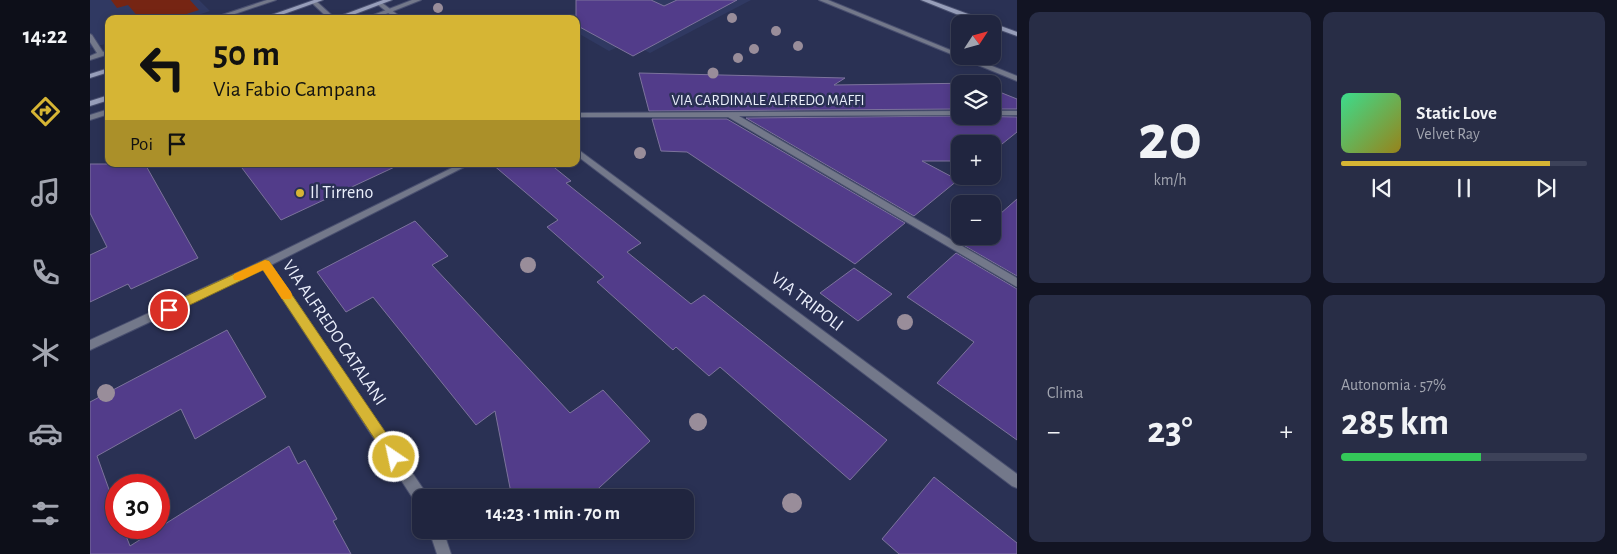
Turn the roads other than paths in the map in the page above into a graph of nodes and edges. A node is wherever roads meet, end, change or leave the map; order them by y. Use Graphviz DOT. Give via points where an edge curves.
graph roads {
  1 [pos="273,0"];
  2 [pos="389,0"];
  3 [pos="418,0"];
  4 [pos="822,0"];
  5 [pos="924,0"];
  6 [pos="315,1"];
  7 [pos="379,4"];
  8 [pos="389,10"];
  9 [pos="226,15"];
  10 [pos="275,15"];
  11 [pos="330,15"];
  12 [pos="346,15"];
  13 [pos="376,15"];
  14 [pos="395,15"];
  15 [pos="964,15"];
  16 [pos="1001,28"];
  17 [pos="1017,34"];
  18 [pos="90,36"];
  19 [pos="951,52"];
  20 [pos="105,53"];
  21 [pos="90,58"];
  22 [pos="982,65"];
  23 [pos="105,71"];
  24 [pos="90,76"];
  25 [pos="1017,79"];
  26 [pos="105,99"];
  27 [pos="90,104"];
  28 [pos="105,112"];
  29 [pos="951,113"];
  30 [pos="1001,113"];
  31 [pos="1017,113"];
  32 [pos="730,114"];
  33 [pos="580,115"];
  34 [pos="90,118"];
  35 [pos="580,154"];
  36 [pos="460,167"];
  37 [pos="265,264"];
  38 [pos="1017,283"];
  39 [pos="90,345"];
  40 [pos="1017,482"];
  41 [pos="415,489"];
  42 [pos="439,539"];
  43 [pos="444,554"];
  1 -- 9 [label="street"];
  2 -- 7 [label="main road"];
  3 -- 8 [label="street"];
  4 -- 19 [label="street"];
  5 -- 15 [label="main road"];
  6 -- 10 [label="main road"];
  6 -- 11 [label="street"];
  7 -- 8 [label="street"];
  7 -- 12 [label="main road"];
  8 -- 13 [label="street"];
  8 -- 14 [label="street"];
  16 -- 17 [label="main road"];
  18 -- 20 [label="street"];
  20 -- 21 [label="street"];
  22 -- 25 [label="street"];
  23 -- 24 [label="main road"];
  26 -- 27 [label="main road"];
  28 -- 34 [label="street"];
  29 -- 32 [label="street, VIA CARDINALE ALFREDO MAFFI"];
  30 -- 31 [label="street"];
  32 -- 33 [label="street, VIA CARDINALE ALFREDO MAFFI"];
  32 -- 38 [label="street"];
  35 -- 40 [label="street, VIA TRIPOLI"];
  36 -- 37 [label="street"];
  37 -- 39 [label="street"];
  37 -- 41 [label="street, VIA ALFREDO CATALANI"];
  42 -- 43 [label="street"];
}
